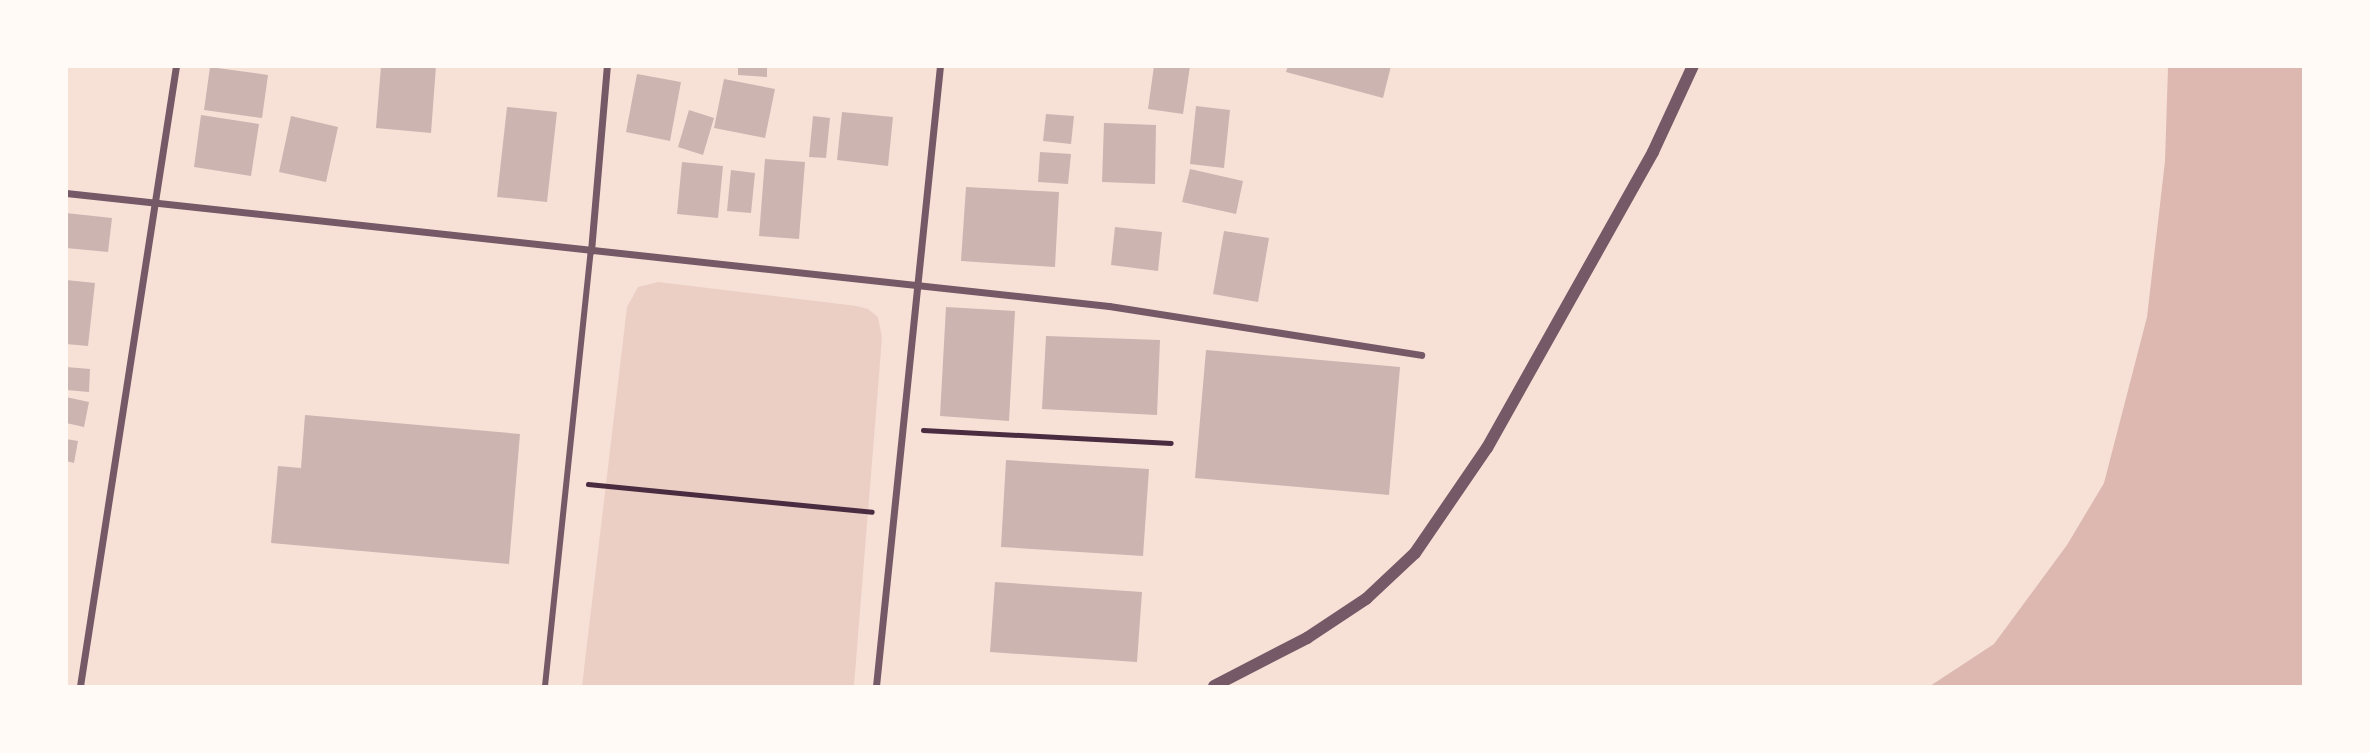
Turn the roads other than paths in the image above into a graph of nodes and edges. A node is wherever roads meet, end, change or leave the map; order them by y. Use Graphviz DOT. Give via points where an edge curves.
graph roads {
  1 [pos="176,66"];
  2 [pos="607,66"];
  3 [pos="940,66"];
  4 [pos="1693,66"];
  5 [pos="66,193"];
  6 [pos="156,203"];
  7 [pos="591,251"];
  8 [pos="916,287"];
  9 [pos="1421,355"];
  10 [pos="80,687"];
  11 [pos="545,687"];
  12 [pos="876,687"];
  13 [pos="1214,687"];
  1 -- 6 [label="street"];
  2 -- 7 [label="street"];
  3 -- 8 [label="street"];
  4 -- 13 [label="street" via="1653,152 1487,447 1415,553 1366,599 1317,632"];
  5 -- 6 [label="street"];
  6 -- 7 [label="street"];
  6 -- 10 [label="street"];
  7 -- 8 [label="street"];
  7 -- 11 [label="street"];
  8 -- 9 [label="street" via="1109,306"];
  8 -- 12 [label="street"];
}
